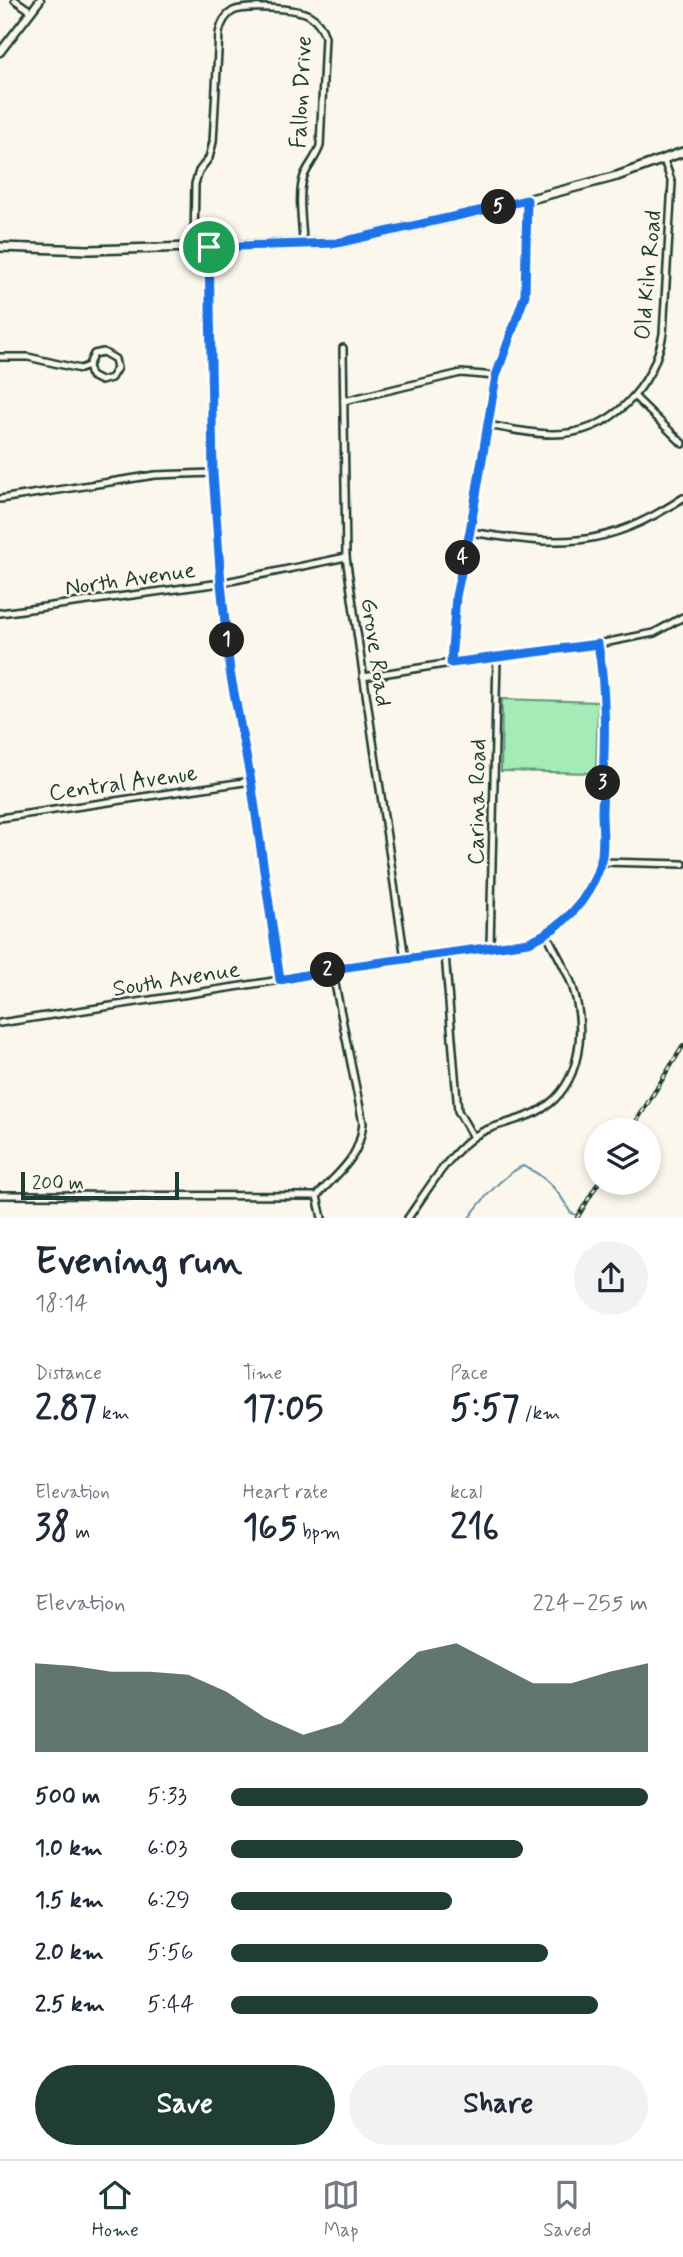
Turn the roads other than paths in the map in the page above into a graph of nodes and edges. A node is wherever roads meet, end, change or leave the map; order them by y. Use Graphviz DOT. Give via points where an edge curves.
graph roads {
  1 [pos="15,0"];
  2 [pos="40,0"];
  3 [pos="266,0"];
  4 [pos="264,9"];
  5 [pos="31,11"];
  6 [pos="0,52"];
  7 [pos="683,152"];
  8 [pos="664,160"];
  9 [pos="527,200"];
  10 [pos="303,245"];
  11 [pos="0,247"];
  12 [pos="194,247"];
  13 [pos="209,247"];
  14 [pos="343,348"];
  15 [pos="0,357"];
  16 [pos="88,366"];
  17 [pos="496,376"];
  18 [pos="635,397"];
  19 [pos="344,401"];
  20 [pos="488,425"];
  21 [pos="683,444"];
  22 [pos="213,473"];
  23 [pos="683,498"];
  24 [pos="0,499"];
  25 [pos="470,531"];
  26 [pos="346,557"];
  27 [pos="221,583"];
  28 [pos="0,613"];
  29 [pos="683,618"];
  30 [pos="598,644"];
  31 [pos="497,659"];
  32 [pos="451,663"];
  33 [pos="363,677"];
  34 [pos="251,781"];
  35 [pos="0,818"];
  36 [pos="601,862"];
  37 [pos="683,864"];
  38 [pos="547,934"];
  39 [pos="491,946"];
  40 [pos="444,954"];
  41 [pos="405,959"];
  42 [pos="332,969"];
  43 [pos="280,980"];
  44 [pos="0,1023"];
  45 [pos="473,1137"];
  46 [pos="0,1195"];
  47 [pos="317,1196"];
  48 [pos="321,1217"];
  49 [pos="408,1217"];
  1 -- 5 [label="street"];
  2 -- 5 [label="street"];
  3 -- 4 [label="street"];
  4 -- 10 [label="street, Fallon Drive" via="300,10 312,16 325,37 320,146 304,175 302,189"];
  4 -- 12 [label="street, Fallon Drive" via="243,8 222,21 213,142 194,184"];
  5 -- 6 [label="street"];
  7 -- 8 [label="main road"];
  8 -- 9 [label="main road"];
  8 -- 18 [label="street, Old Kiln Road" via="672,183 663,334 654,366"];
  9 -- 10 [label="main road" via="365,239"];
  9 -- 17 [label="street" via="525,295"];
  10 -- 13 [label="main road"];
  11 -- 12 [label="main road"];
  12 -- 13 [label="main road"];
  13 -- 22 [label="street"];
  14 -- 19 [label="street, Grove Road"];
  15 -- 16 [label="street"];
  16 -- 16 [label="street" via="94,354 103,352 115,359 117,368 111,378 101,381 91,376"];
  17 -- 19 [label="street" via="461,373"];
  17 -- 20 [label="street"];
  18 -- 20 [label="street, Old Kiln Road" via="610,417 568,433 542,434"];
  18 -- 21 [label="street"];
  19 -- 26 [label="street, Grove Road"];
  20 -- 25 [label="street"];
  22 -- 24 [label="street" via="155,475"];
  22 -- 27 [label="street"];
  23 -- 25 [label="street" via="630,527 590,539 531,541"];
  25 -- 32 [label="street" via="456,596"];
  26 -- 27 [label="street, North Avenue"];
  26 -- 33 [label="street, Grove Road"];
  27 -- 28 [label="street, North Avenue"];
  27 -- 34 [label="street" via="230,672"];
  29 -- 30 [label="street" via="654,633"];
  30 -- 31 [label="street"];
  30 -- 36 [label="street, South Avenue" via="605,694"];
  31 -- 32 [label="street"];
  31 -- 39 [label="street, Carina Road"];
  32 -- 33 [label="street"];
  33 -- 41 [label="street, Grove Road"];
  34 -- 35 [label="street, Central Avenue"];
  34 -- 43 [label="street"];
  36 -- 37 [label="street"];
  36 -- 38 [label="street, South Avenue" via="575,911"];
  38 -- 39 [label="street, South Avenue" via="529,942"];
  38 -- 45 [label="street" via="578,1004 579,1047 573,1074 542,1110"];
  39 -- 40 [label="street, South Avenue"];
  40 -- 41 [label="street, South Avenue"];
  40 -- 45 [label="street" via="458,1111"];
  41 -- 42 [label="street, South Avenue"];
  42 -- 43 [label="street, South Avenue"];
  42 -- 47 [label="street" via="363,1123 355,1156"];
  43 -- 44 [label="street, South Avenue"];
  45 -- 49 [label="street"];
  46 -- 47 [label="street"];
  47 -- 48 [label="street"];
}
